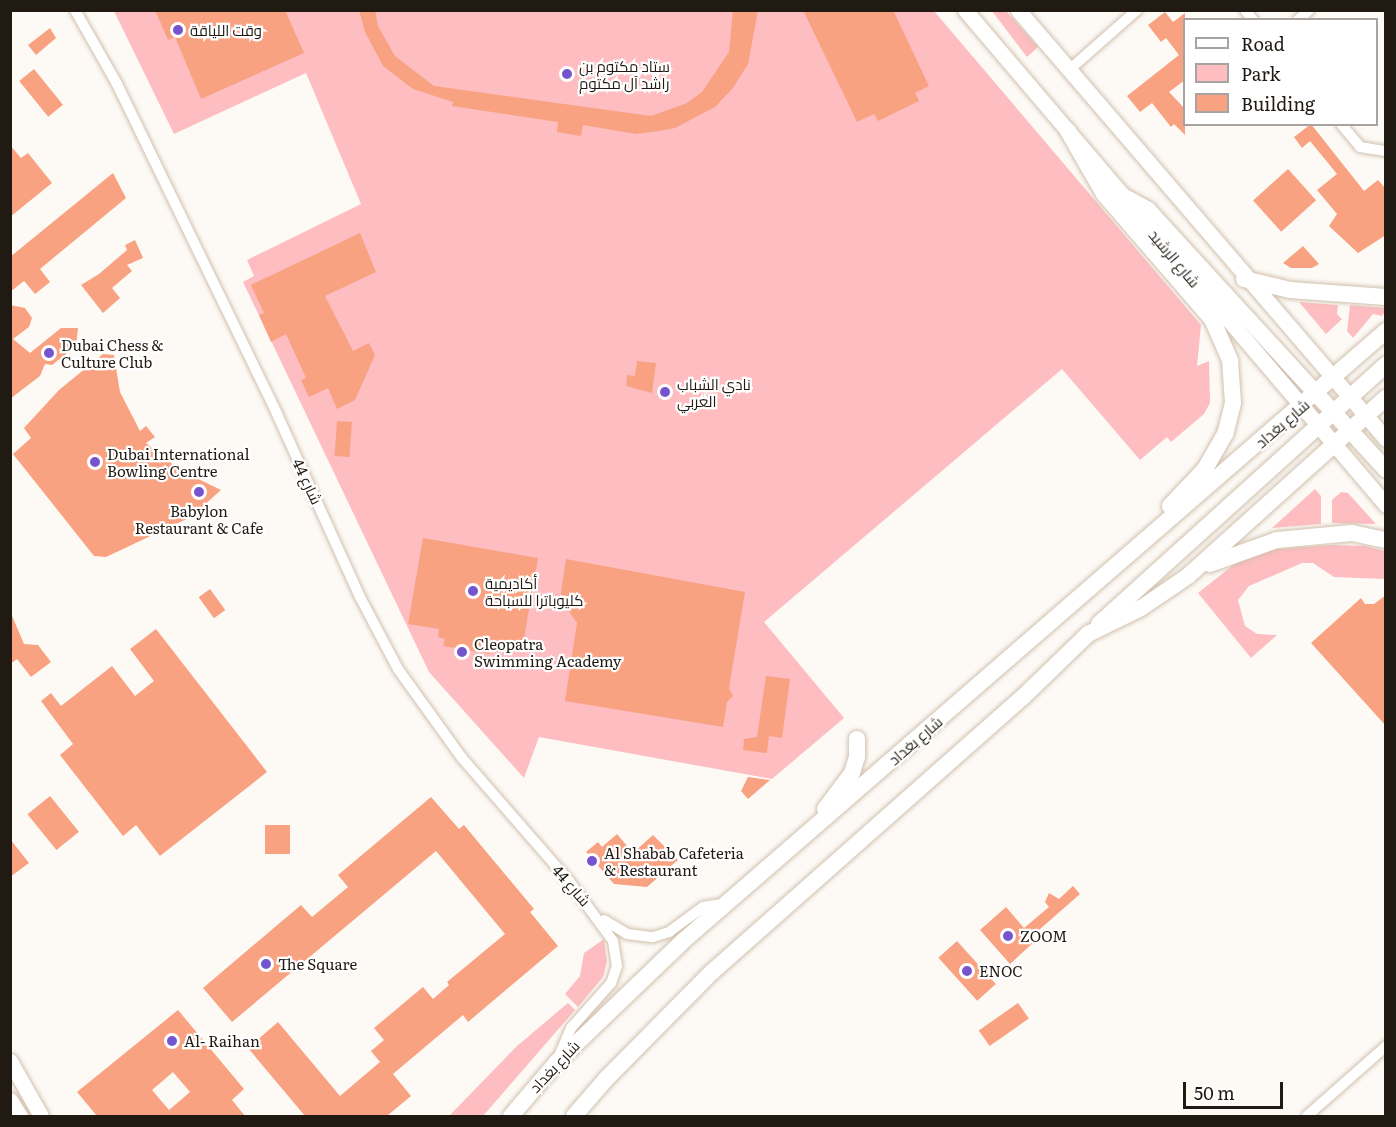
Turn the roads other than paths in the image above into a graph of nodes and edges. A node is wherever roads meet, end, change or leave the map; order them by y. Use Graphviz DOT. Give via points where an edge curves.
graph roads {
  1 [pos="75,10"];
  2 [pos="965,10"];
  3 [pos="1018,10"];
  4 [pos="1137,10"];
  5 [pos="1069,70"];
  6 [pos="1343,126"];
  7 [pos="1068,131"];
  8 [pos="1386,151"];
  9 [pos="1123,196"];
  10 [pos="1245,279"];
  11 [pos="1386,297"];
  12 [pos="1386,332"];
  13 [pos="1386,365"];
  14 [pos="1332,379"];
  15 [pos="1317,392"];
  16 [pos="1349,398"];
  17 [pos="1386,398"];
  18 [pos="1301,406"];
  19 [pos="1334,411"];
  20 [pos="1365,417"];
  21 [pos="1318,426"];
  22 [pos="1350,430"];
  23 [pos="1386,440"];
  24 [pos="1334,445"];
  25 [pos="1386,470"];
  26 [pos="1386,505"];
  27 [pos="1386,540"];
  28 [pos="1123,557"];
  29 [pos="1188,576"];
  30 [pos="1089,634"];
  31 [pos="857,739"];
  32 [pos="798,843"];
  33 [pos="727,903"];
  34 [pos="597,915"];
  35 [pos="1386,1046"];
  36 [pos="10,1061"];
  37 [pos="557,1062"];
  38 [pos="10,1100"];
  39 [pos="20,1116"];
  40 [pos="41,1116"];
  41 [pos="511,1116"];
  42 [pos="574,1116"];
  43 [pos="1307,1116"];
  1 -- 34 [label="street, شارع 44" via="122,94 277,414 360,597 398,669 462,758"];
  2 -- 7 [label="main road, شارع الرشيد"];
  3 -- 5 [label="main road"];
  4 -- 5 [label="street"];
  5 -- 10 [label="main road"];
  6 -- 8 [label="street" via="1368,151"];
  7 -- 9 [label="main road, شارع الرشيد"];
  7 -- 28 [label="main road" via="1104,194 1212,319 1226,349 1233,382 1232,411 1216,452"];
  9 -- 15 [label="main road" via="1148,210"];
  9 -- 18 [label="main road, شارع الرشيد"];
  10 -- 11 [label="main road" via="1290,290"];
  10 -- 14 [label="main road"];
  12 -- 14 [label="main road, شارع بغداد"];
  13 -- 16 [label="main road"];
  14 -- 15 [label="main road, شارع بغداد"];
  14 -- 16 [label="main road"];
  15 -- 18 [label="main road, شارع بغداد"];
  15 -- 19 [label="main road"];
  16 -- 19 [label="main road"];
  16 -- 20 [label="main road"];
  17 -- 20 [label="main road"];
  18 -- 21 [label="main road, شارع الرشيد"];
  18 -- 28 [label="main road, شارع بغداد"];
  19 -- 21 [label="main road"];
  19 -- 22 [label="main road"];
  20 -- 22 [label="main road"];
  20 -- 23 [label="main road"];
  21 -- 24 [label="main road, شارع الرشيد"];
  21 -- 30 [label="main road"];
  22 -- 24 [label="main road"];
  22 -- 25 [label="main road"];
  24 -- 26 [label="main road, شارع الرشيد"];
  24 -- 29 [label="main road"];
  27 -- 29 [label="main road" via="1352,533 1276,540 1226,556"];
  28 -- 32 [label="main road, شارع بغداد"];
  29 -- 30 [label="main road" via="1141,608"];
  30 -- 42 [label="main road" via="712,972"];
  31 -- 32 [label="main road" via="852,773"];
  32 -- 33 [label="main road, شارع بغداد"];
  33 -- 34 [label="street, شارع 44" via="704,907 669,932 652,937 627,934"];
  33 -- 37 [label="main road, شارع بغداد"];
  34 -- 37 [label="street, شارع 44" via="616,949 615,975 607,990 571,1028"];
  35 -- 43 [label="street"];
  36 -- 40 [label="main road"];
  37 -- 41 [label="main road, شارع بغداد"];
  38 -- 39 [label="main road"];
}
